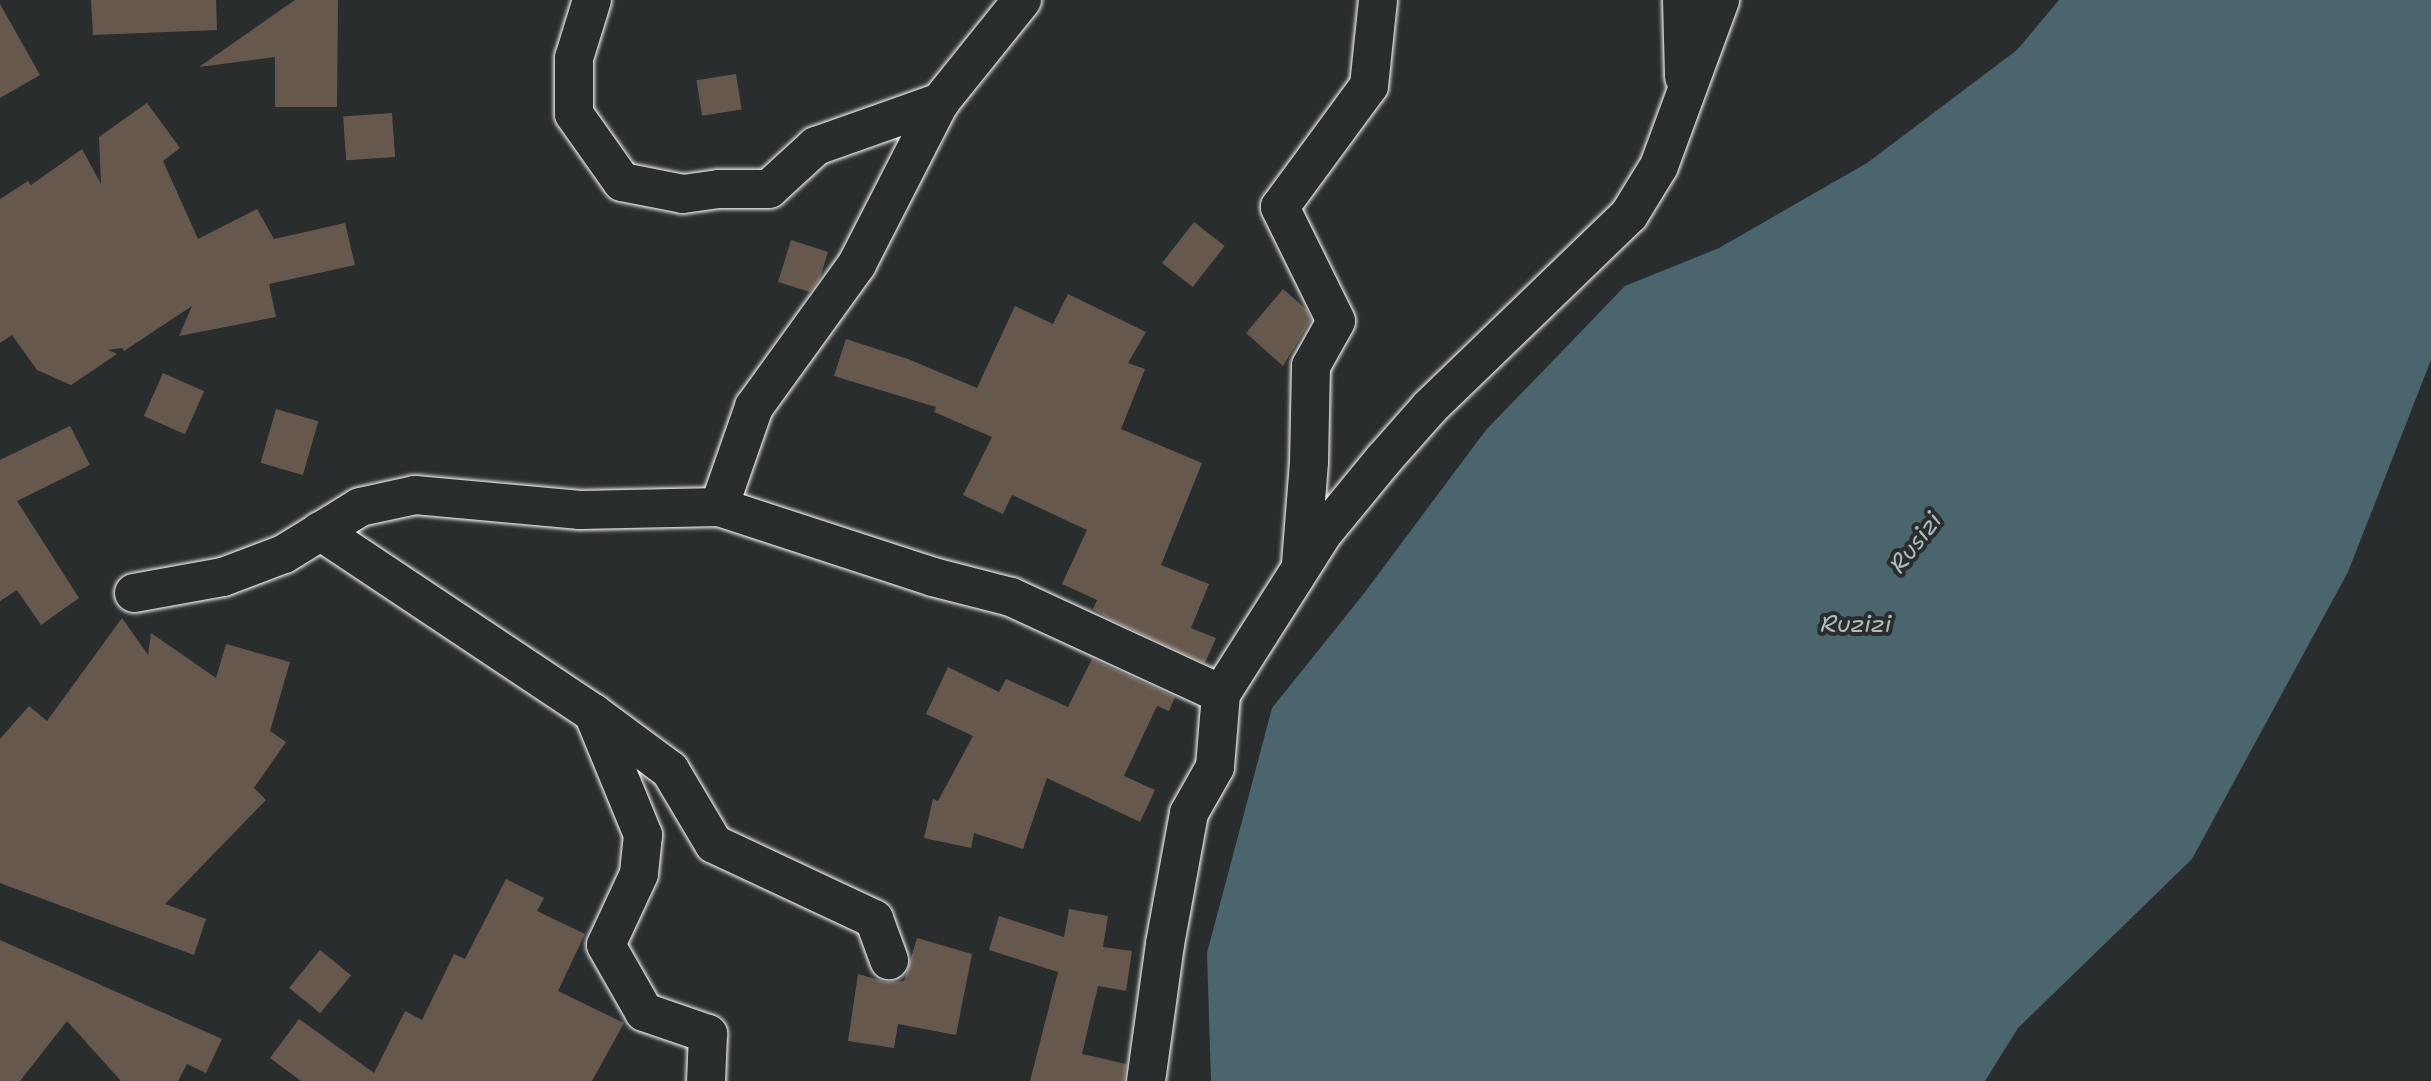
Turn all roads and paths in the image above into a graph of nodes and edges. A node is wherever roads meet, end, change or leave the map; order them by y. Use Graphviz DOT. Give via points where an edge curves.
graph roads {
  1 [pos="592,0"];
  2 [pos="1022,0"];
  3 [pos="1378,0"];
  4 [pos="1682,0"];
  5 [pos="1720,0"];
  6 [pos="940,102"];
  7 [pos="1684,105"];
  8 [pos="719,507"];
  9 [pos="320,531"];
  10 [pos="1299,572"];
  11 [pos="134,593"];
  12 [pos="1221,694"];
  13 [pos="593,713"];
  14 [pos="889,960"];
  15 [pos="706,1081"];
  16 [pos="1146,1081"];
  1 -- 6 [label="street" via="574,58 574,114 622,182 683,194 769,189 816,146"];
  2 -- 6 [label="street"];
  3 -- 10 [label="street" via="1369,86 1280,207 1336,321 1311,366"];
  4 -- 7 [label="street"];
  5 -- 7 [label="street"];
  6 -- 8 [label="street" via="857,264 754,407"];
  7 -- 10 [label="street" via="1659,166 1629,215 1430,407 1324,532"];
  8 -- 9 [label="street" via="580,510 415,495 360,507"];
  8 -- 12 [label="street" via="1011,597"];
  9 -- 11 [label="street" via="284,554 223,577"];
  9 -- 13 [label="street"];
  10 -- 12 [label="street"];
  12 -- 16 [label="street" via="1215,767 1189,813"];
  13 -- 14 [label="street" via="670,770 714,844 874,919"];
  13 -- 15 [label="street" via="643,835 639,874 606,945 644,1012 708,1034"];
}
